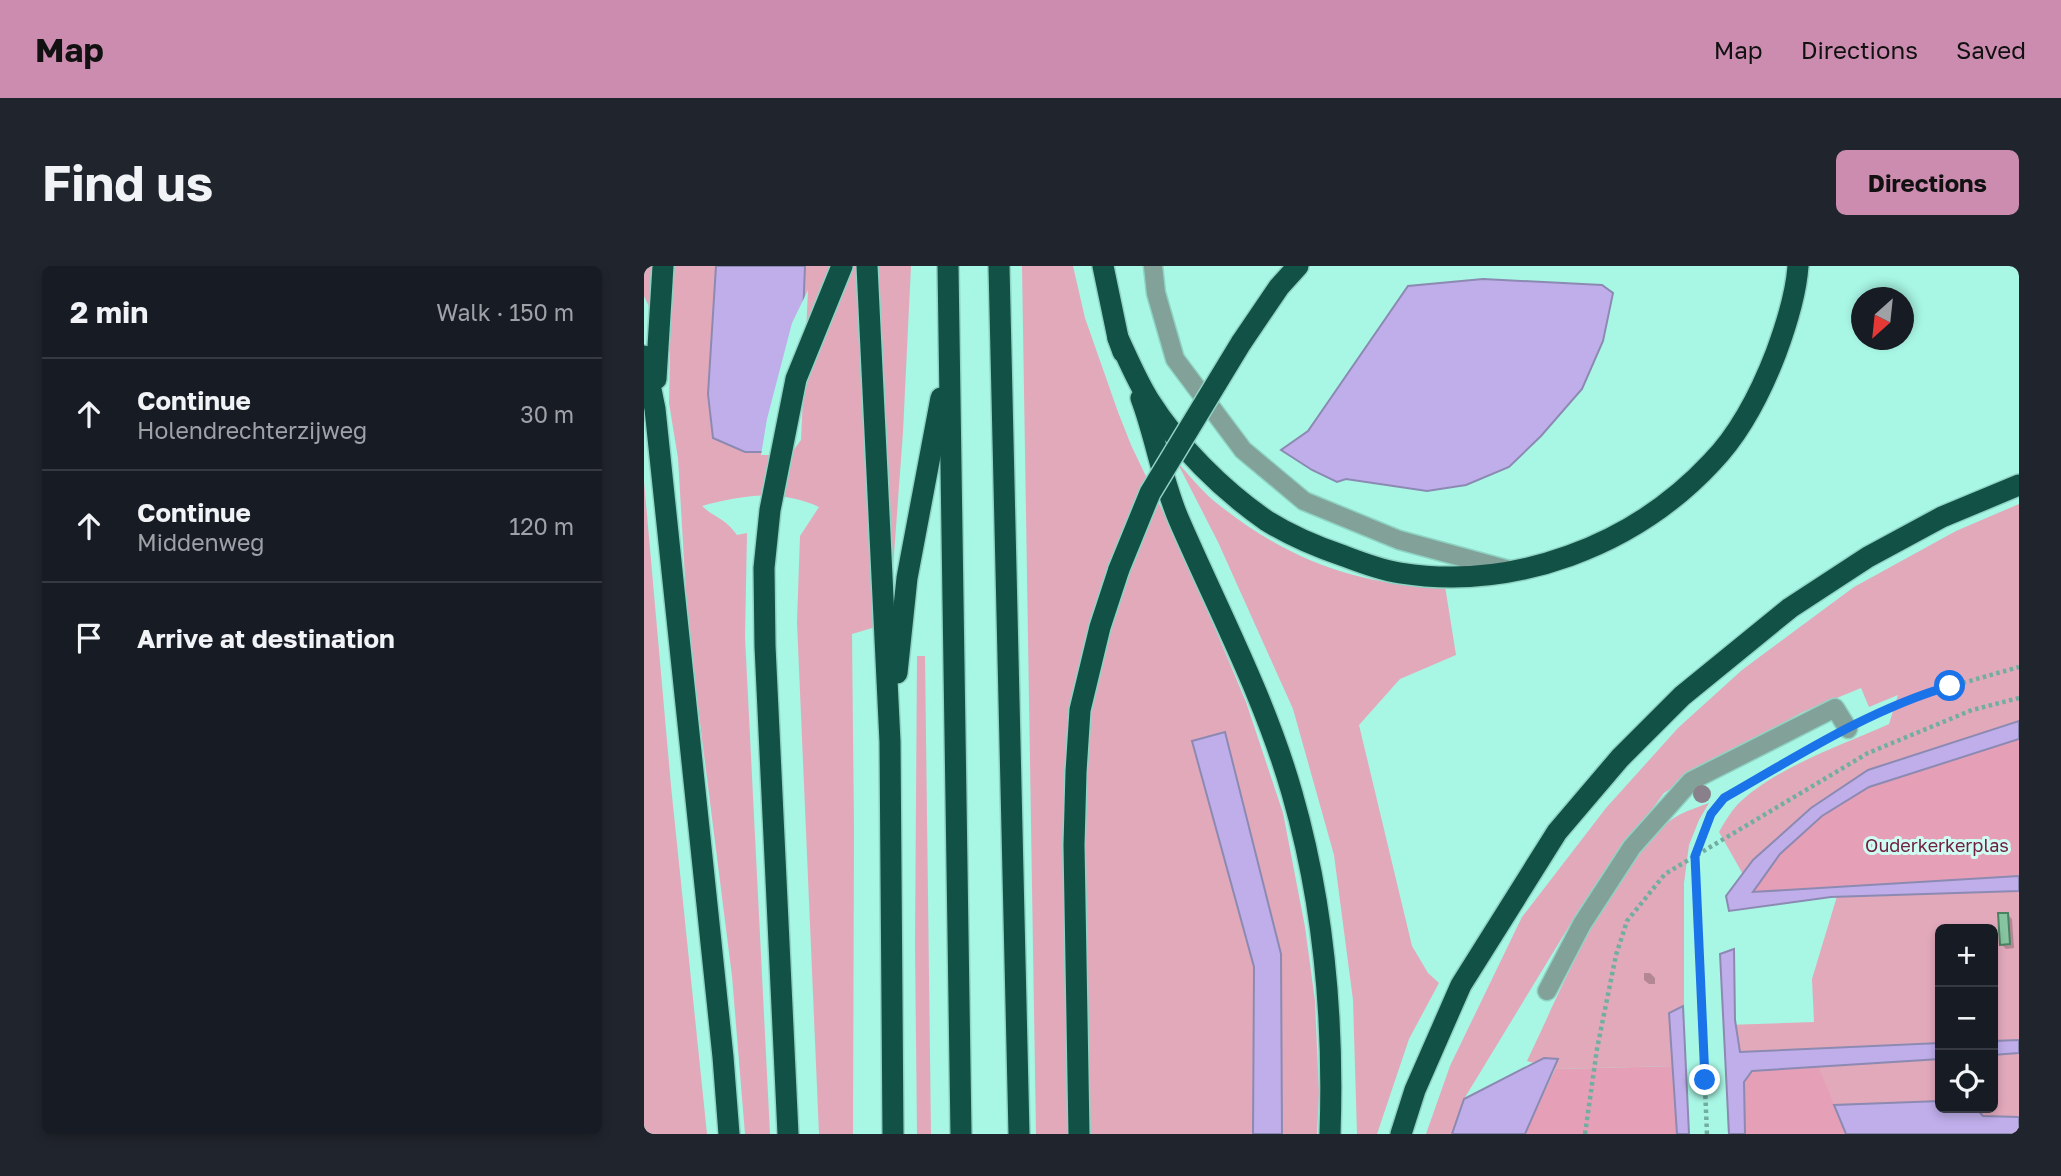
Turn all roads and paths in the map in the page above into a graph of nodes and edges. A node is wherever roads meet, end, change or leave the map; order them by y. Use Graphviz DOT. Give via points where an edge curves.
graph roads {
  1 [pos="663,266"];
  2 [pos="842,266"];
  3 [pos="867,266"];
  4 [pos="948,266"];
  5 [pos="999,266"];
  6 [pos="1103,266"];
  7 [pos="1153,266"];
  8 [pos="1298,266"];
  9 [pos="1798,266"];
  10 [pos="1118,338"];
  11 [pos="949,353"];
  12 [pos="644,356"];
  13 [pos="655,409"];
  14 [pos="2019,485"];
  15 [pos="1515,572"];
  16 [pos="2019,667"];
  17 [pos="2019,698"];
  18 [pos="1848,729"];
  19 [pos="890,742"];
  20 [pos="1695,856"];
  21 [pos="1548,991"];
  22 [pos="729,1134"];
  23 [pos="788,1134"];
  24 [pos="893,1134"];
  25 [pos="961,1134"];
  26 [pos="1019,1134"];
  27 [pos="1079,1134"];
  28 [pos="1330,1134"];
  29 [pos="1401,1134"];
  30 [pos="1585,1134"];
  31 [pos="1707,1134"];
  1 -- 13 [label="highway"];
  2 -- 23 [label="highway" via="796,379 770,510 764,568"];
  3 -- 19 [label="highway"];
  4 -- 11 [label="highway"];
  5 -- 26 [label="highway"];
  6 -- 10 [label="highway"];
  7 -- 15 [label="lane" via="1175,359 1243,450 1304,501 1399,540"];
  8 -- 27 [label="highway, bridge" via="1241,343 1150,493 1100,627 1080,710 1076,772"];
  9 -- 15 [label="highway" via="1784,332 1764,382 1714,461 1649,517 1612,538"];
  10 -- 15 [label="highway" via="1149,400 1178,437 1201,464 1268,521 1320,548 1399,573"];
  10 -- 28 [label="highway" via="1178,517 1223,614 1292,792 1320,917 1332,1064"];
  11 -- 19 [label="highway" via="907,578"];
  11 -- 25 [label="highway"];
  12 -- 13 [label="highway"];
  13 -- 22 [label="highway"];
  14 -- 29 [label="highway" via="1942,517 1868,557 1790,608 1682,696 1620,758 1558,832 1461,985"];
  16 -- 18 [label="path" via="1927,693"];
  17 -- 20 [label="path" via="1972,710 1868,753"];
  18 -- 20 [label="path" via="1724,798 1711,814"];
  18 -- 21 [label="lane" via="1835,708 1691,781 1632,847 1581,925"];
  19 -- 24 [label="highway"];
  20 -- 30 [label="path" via="1665,874 1627,920 1597,1049"];
  20 -- 31 [label="path"];
}
